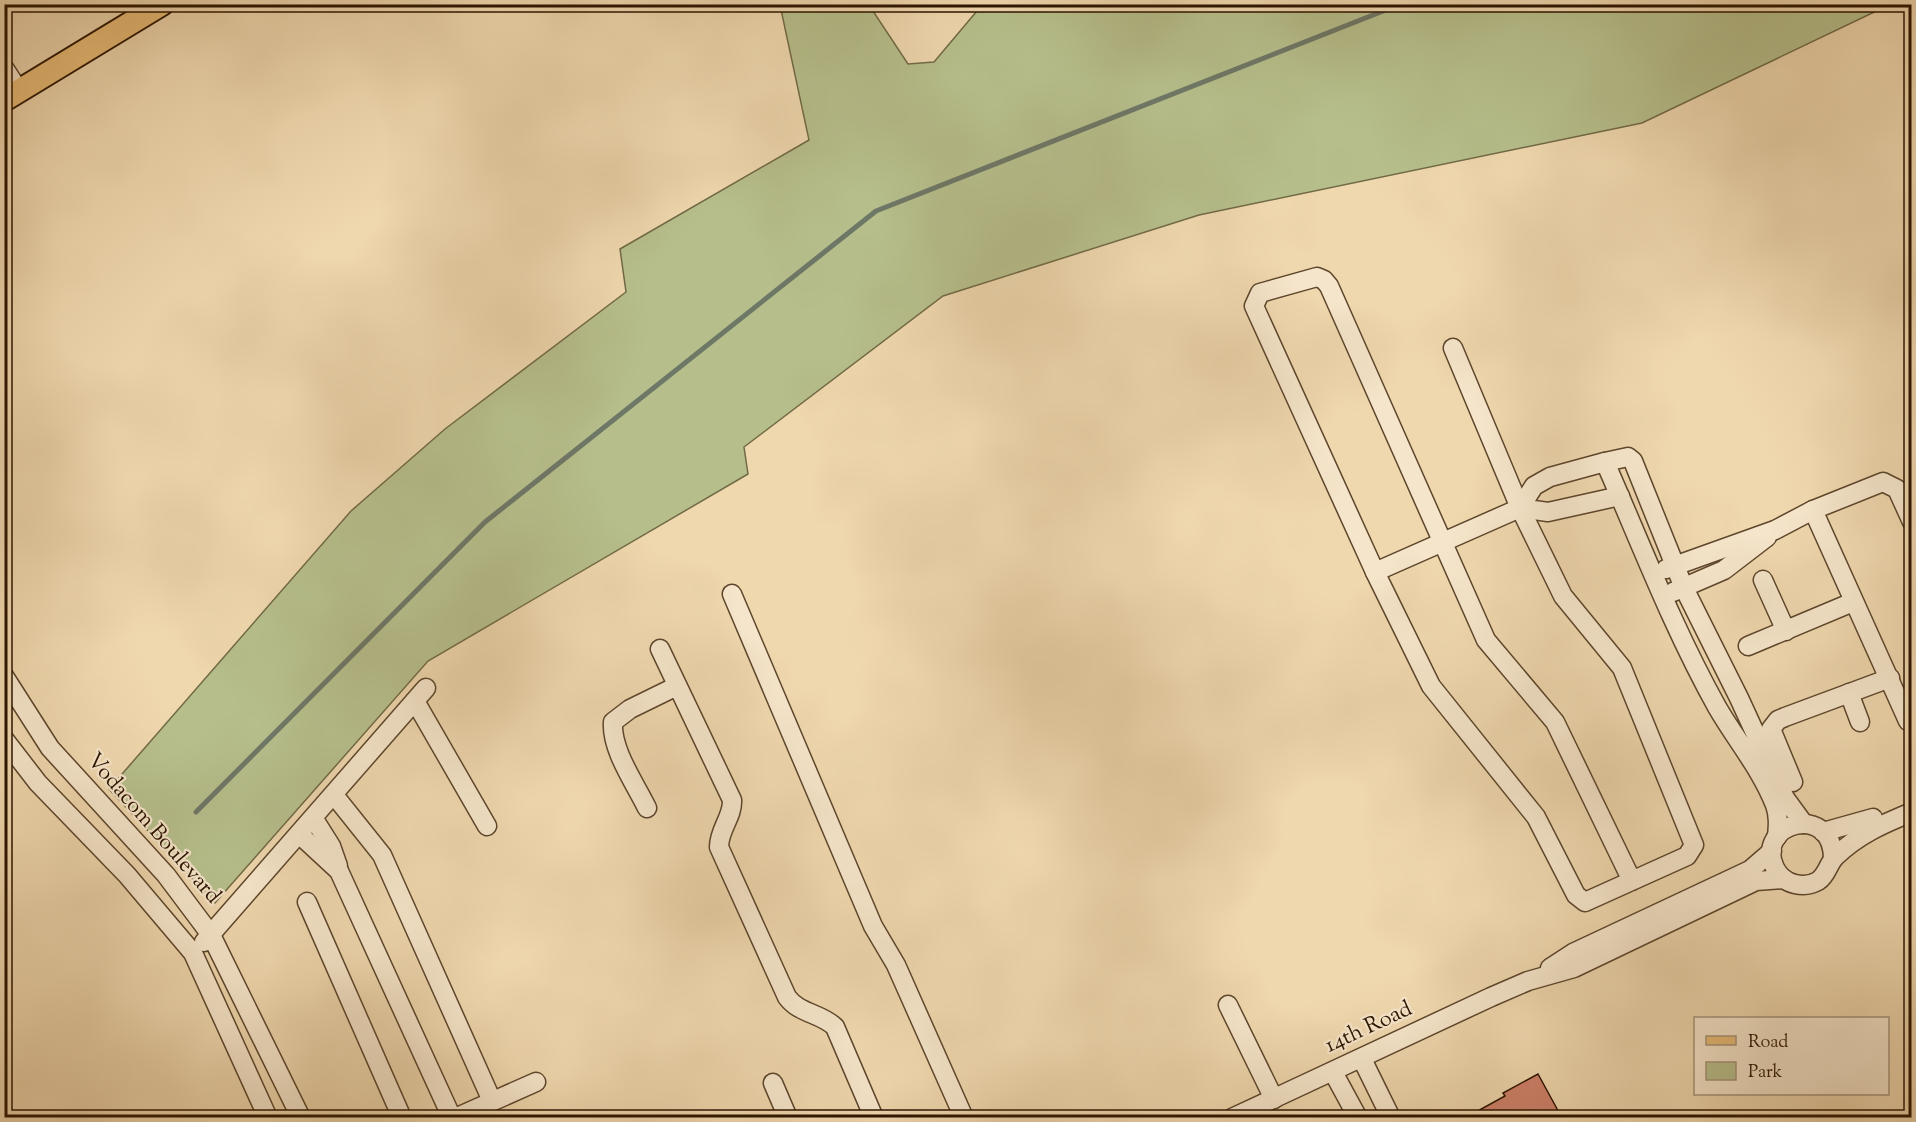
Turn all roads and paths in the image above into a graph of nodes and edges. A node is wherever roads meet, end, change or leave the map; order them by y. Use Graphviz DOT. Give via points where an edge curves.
graph roads {
  1 [pos="145,4"];
  2 [pos="162,4"];
  3 [pos="10,86"];
  4 [pos="1453,348"];
  5 [pos="1605,462"];
  6 [pos="1620,496"];
  7 [pos="1520,507"];
  8 [pos="1813,510"];
  9 [pos="1911,522"];
  10 [pos="1775,530"];
  11 [pos="1444,543"];
  12 [pos="1675,565"];
  13 [pos="1375,572"];
  14 [pos="1654,575"];
  15 [pos="1763,580"];
  16 [pos="1684,588"];
  17 [pos="732,594"];
  18 [pos="1662,597"];
  19 [pos="1853,602"];
  20 [pos="1786,631"];
  21 [pos="1748,646"];
  22 [pos="660,649"];
  23 [pos="4,676"];
  24 [pos="1890,678"];
  25 [pos="677,686"];
  26 [pos="1849,693"];
  27 [pos="1747,695"];
  28 [pos="1718,708"];
  29 [pos="1908,721"];
  30 [pos="1860,722"];
  31 [pos="4,739"];
  32 [pos="1793,782"];
  33 [pos="334,795"];
  34 [pos="1911,800"];
  35 [pos="647,807"];
  36 [pos="1911,812"];
  37 [pos="314,819"];
  38 [pos="1804,824"];
  39 [pos="487,826"];
  40 [pos="1823,832"];
  41 [pos="299,834"];
  42 [pos="1774,844"];
  43 [pos="1833,859"];
  44 [pos="339,871"];
  45 [pos="1784,879"];
  46 [pos="1632,881"];
  47 [pos="308,902"];
  48 [pos="212,934"];
  49 [pos="193,953"];
  50 [pos="1527,981"];
  51 [pos="1228,1005"];
  52 [pos="1362,1059"];
  53 [pos="1333,1072"];
  54 [pos="536,1082"];
  55 [pos="772,1083"];
  56 [pos="1274,1099"];
  57 [pos="492,1101"];
  58 [pos="268,1118"];
  59 [pos="301,1118"];
  60 [pos="402,1118"];
  61 [pos="453,1118"];
  62 [pos="788,1118"];
  63 [pos="874,1118"];
  64 [pos="964,1118"];
  65 [pos="1232,1118"];
  66 [pos="1358,1118"];
  67 [pos="1391,1118"];
  1 -- 3 [label="main road"];
  2 -- 3 [label="main road"];
  4 -- 7 [label="street"];
  5 -- 6 [label="street"];
  5 -- 7 [label="street" via="1550,477 1534,486"];
  5 -- 12 [label="street" via="1632,458"];
  6 -- 7 [label="street" via="1548,512"];
  6 -- 14 [label="street"];
  7 -- 11 [label="street"];
  7 -- 46 [label="street" via="1563,596 1622,668 1694,845 1687,856"];
  8 -- 9 [label="street" via="1875,484 1888,483 1897,489"];
  8 -- 10 [label="street"];
  8 -- 19 [label="street"];
  10 -- 12 [label="street"];
  10 -- 16 [label="street" via="1724,570"];
  11 -- 13 [label="street"];
  11 -- 13 [label="street" via="1324,280 1317,277 1260,293 1254,306"];
  11 -- 46 [label="street" via="1486,640 1555,722"];
  12 -- 14 [label="street"];
  12 -- 16 [label="street"];
  13 -- 46 [label="street" via="1431,686 1536,817 1580,900 1585,902"];
  14 -- 18 [label="street"];
  15 -- 20 [label="street"];
  16 -- 18 [label="street"];
  16 -- 27 [label="street"];
  17 -- 64 [label="street" via="873,926 896,965"];
  18 -- 28 [label="street"];
  19 -- 20 [label="street"];
  19 -- 24 [label="street"];
  20 -- 21 [label="street"];
  22 -- 25 [label="street"];
  23 -- 48 [label="street, Vodacom Boulevard" via="50,748 165,875"];
  24 -- 26 [label="street"];
  24 -- 29 [label="street"];
  25 -- 35 [label="street" via="613,722 616,741"];
  25 -- 63 [label="street" via="732,800 719,847 787,997 799,1009 827,1019 835,1027"];
  26 -- 30 [label="street"];
  26 -- 32 [label="street" via="1773,725 1774,738"];
  27 -- 28 [label="street"];
  27 -- 38 [label="street" via="1785,798"];
  28 -- 42 [label="street" via="1746,750 1775,806 1778,820"];
  31 -- 49 [label="street" via="38,783 127,875"];
  33 -- 37 [label="street"];
  33 -- 39 [label="street" via="420,694"];
  33 -- 57 [label="street" via="385,861"];
  34 -- 40 [label="street" via="1853,825"];
  36 -- 43 [label="street" via="1864,833"];
  37 -- 41 [label="street"];
  37 -- 44 [label="street" via="331,846"];
  38 -- 40 [label="street"];
  38 -- 42 [label="street" via="1794,825"];
  40 -- 43 [label="street" via="1833,849"];
  41 -- 44 [label="street"];
  41 -- 48 [label="street"];
  42 -- 45 [label="street" via="1774,867"];
  42 -- 50 [label="street, 14th Road" via="1750,870 1573,953"];
  43 -- 45 [label="street" via="1830,869 1816,882 1796,885"];
  44 -- 61 [label="street"];
  45 -- 50 [label="street, 14th Road" via="1756,881 1574,968"];
  47 -- 60 [label="street"];
  48 -- 49 [label="street"];
  48 -- 59 [label="street, Vodacom Boulevard"];
  49 -- 58 [label="street"];
  50 -- 52 [label="street, 14th Road"];
  51 -- 56 [label="street"];
  52 -- 53 [label="street, 14th Road"];
  52 -- 67 [label="street"];
  53 -- 56 [label="street, 14th Road"];
  53 -- 66 [label="street"];
  54 -- 57 [label="street"];
  55 -- 62 [label="street"];
  56 -- 65 [label="street, 14th Road"];
  57 -- 61 [label="street"];
}
